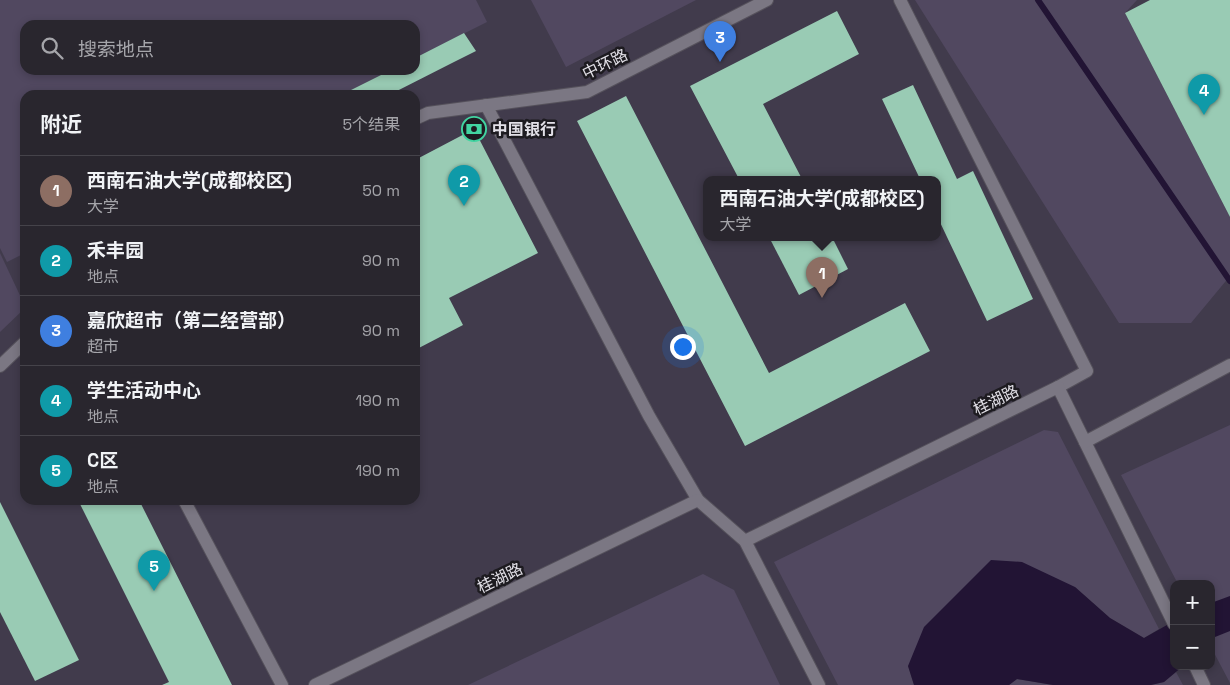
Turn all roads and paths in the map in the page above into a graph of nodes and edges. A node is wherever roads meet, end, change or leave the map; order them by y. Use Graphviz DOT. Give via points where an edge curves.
graph roads {
  1 [pos="767,0"];
  2 [pos="900,0"];
  3 [pos="486,105"];
  4 [pos="420,117"];
  5 [pos="20,347"];
  6 [pos="1230,365"];
  7 [pos="0,366"];
  8 [pos="1058,387"];
  9 [pos="1084,442"];
  10 [pos="698,500"];
  11 [pos="187,505"];
  12 [pos="745,541"];
  13 [pos="1170,616"];
  14 [pos="1197,670"];
  15 [pos="282,685"];
  16 [pos="315,685"];
  17 [pos="819,685"];
  18 [pos="1204,685"];
  1 -- 3 [label="lane, 中环路" via="587,92"];
  2 -- 8 [label="lane, 桂湖路" via="1088,371"];
  3 -- 4 [label="lane, 中环路"];
  3 -- 10 [label="lane" via="649,416"];
  5 -- 7 [label="lane"];
  6 -- 9 [label="lane"];
  8 -- 9 [label="lane"];
  8 -- 12 [label="lane, 桂湖路"];
  9 -- 13 [label="lane"];
  10 -- 12 [label="lane"];
  10 -- 16 [label="lane, 桂湖路"];
  11 -- 15 [label="lane"];
  12 -- 17 [label="lane"];
  14 -- 18 [label="lane"];
}
